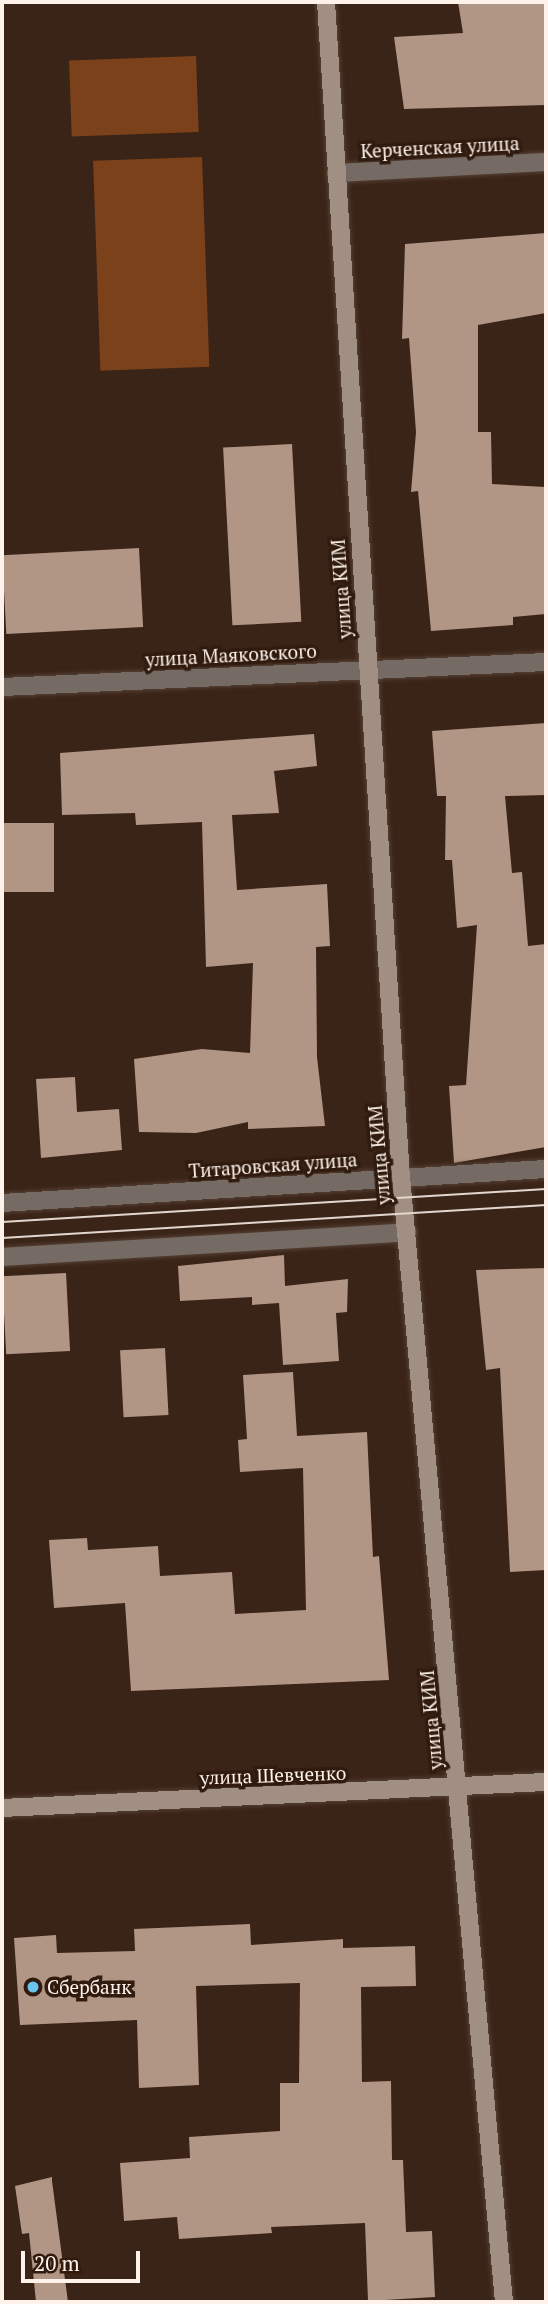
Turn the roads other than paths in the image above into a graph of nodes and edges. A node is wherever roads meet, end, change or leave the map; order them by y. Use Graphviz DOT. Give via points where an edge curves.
graph roads {
  1 [pos="326,2"];
  2 [pos="546,162"];
  3 [pos="336,173"];
  4 [pos="546,662"];
  5 [pos="368,669"];
  6 [pos="2,687"];
  7 [pos="546,1169"];
  8 [pos="401,1177"];
  9 [pos="2,1203"];
  10 [pos="407,1232"];
  11 [pos="2,1257"];
  12 [pos="546,1782"];
  13 [pos="458,1788"];
  14 [pos="2,1808"];
  15 [pos="504,2302"];
  1 -- 3 [label="street, улица КИМ"];
  2 -- 3 [label="street, Керченская улица"];
  3 -- 5 [label="street, улица КИМ"];
  4 -- 5 [label="street, улица Маяковского"];
  5 -- 6 [label="street, улица Маяковского"];
  5 -- 8 [label="street, улица КИМ"];
  7 -- 8 [label="street, Титаровская улица"];
  8 -- 9 [label="street, Титаровская улица"];
  8 -- 10 [label="street, улица КИМ"];
  10 -- 11 [label="street"];
  10 -- 13 [label="street, улица КИМ"];
  12 -- 13 [label="street, улица Шевченко"];
  13 -- 14 [label="street, улица Шевченко"];
  13 -- 15 [label="street, улица КИМ"];
}
